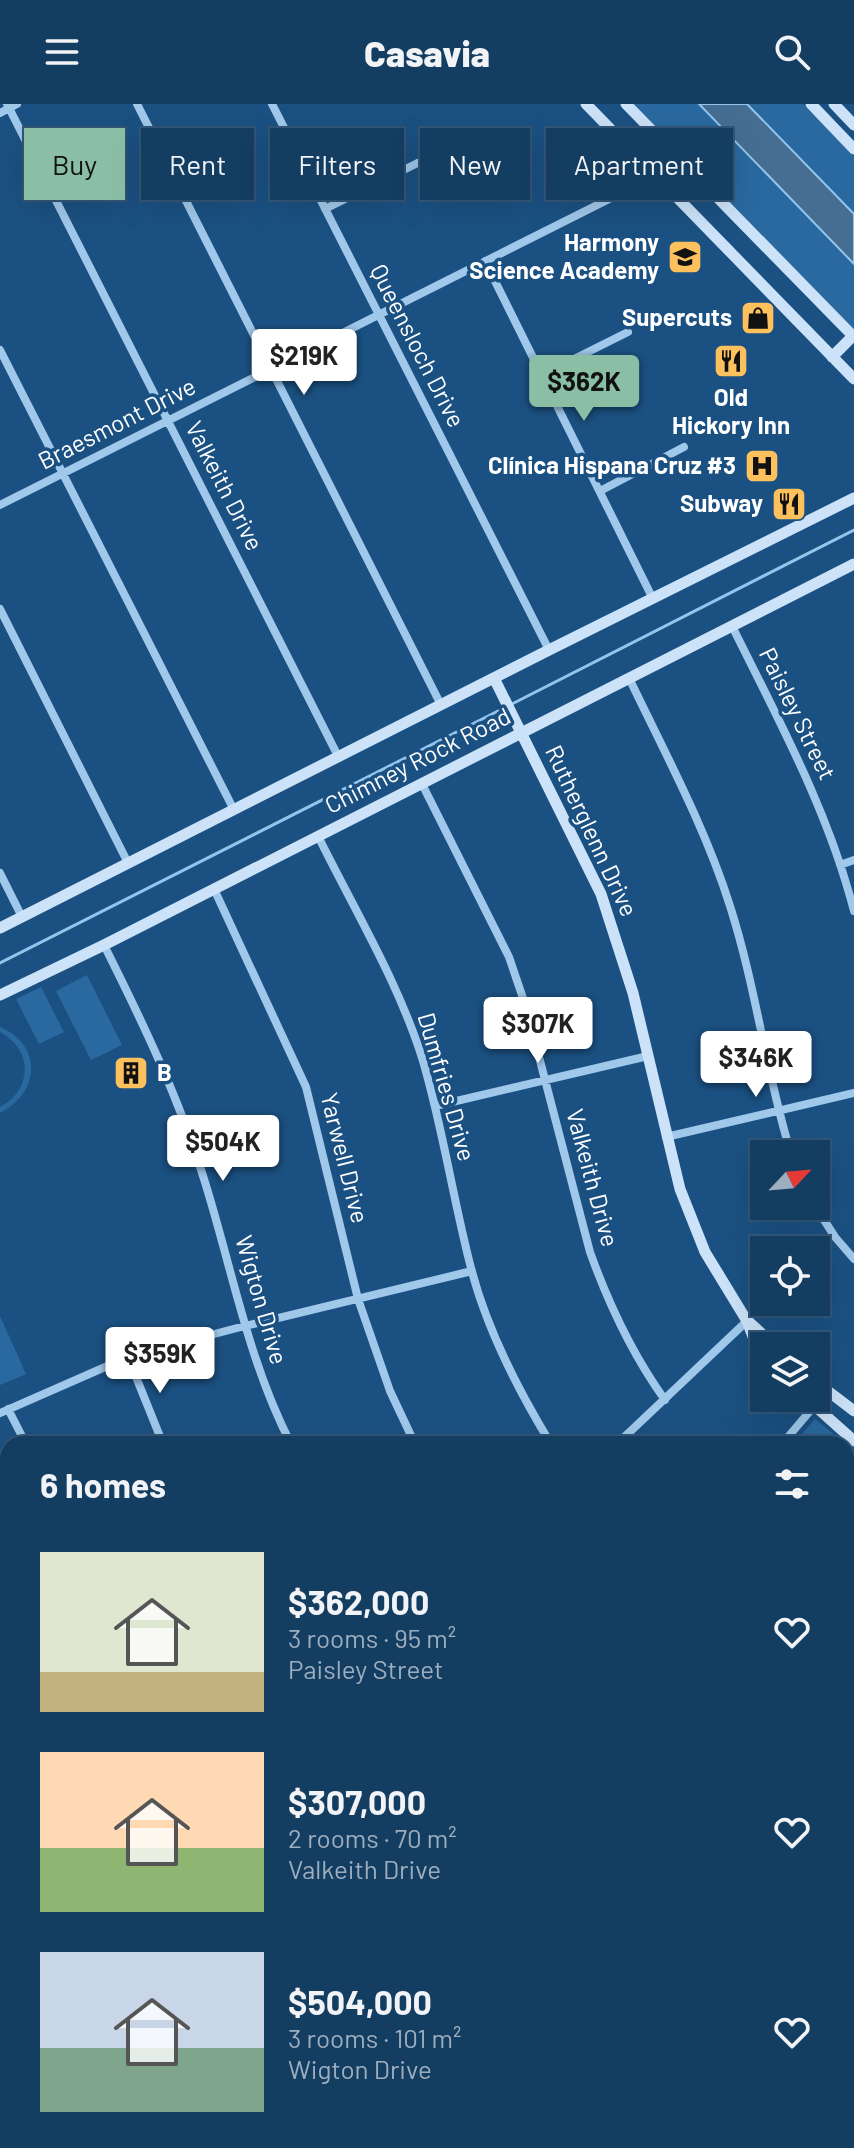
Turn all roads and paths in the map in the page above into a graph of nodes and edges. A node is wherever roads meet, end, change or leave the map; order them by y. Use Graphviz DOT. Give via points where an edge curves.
graph roads {
  1 [pos="137,104"];
  2 [pos="586,104"];
  3 [pos="626,104"];
  4 [pos="811,104"];
  5 [pos="834,104"];
  6 [pos="11,105"];
  7 [pos="274,105"];
  8 [pos="0,113"];
  9 [pos="854,125"];
  10 [pos="609,128"];
  11 [pos="649,128"];
  12 [pos="854,149"];
  13 [pos="420,162"];
  14 [pos="607,200"];
  15 [pos="678,200"];
  16 [pos="719,200"];
  17 [pos="325,209"];
  18 [pos="485,261"];
  19 [pos="379,315"];
  20 [pos="628,332"];
  21 [pos="853,336"];
  22 [pos="0,350"];
  23 [pos="832,357"];
  24 [pos="272,369"];
  25 [pos="542,375"];
  26 [pos="854,379"];
  27 [pos="168,421"];
  28 [pos="684,447"];
  29 [pos="63,474"];
  30 [pos="600,491"];
  31 [pos="854,498"];
  32 [pos="0,505"];
  33 [pos="852,569"];
  34 [pos="653,599"];
  35 [pos="0,609"];
  36 [pos="732,626"];
  37 [pos="549,650"];
  38 [pos="494,678"];
  39 [pos="629,678"];
  40 [pos="441,705"];
  41 [pos="521,733"];
  42 [pos="339,758"];
  43 [pos="422,784"];
  44 [pos="234,810"];
  45 [pos="318,836"];
  46 [pos="854,860"];
  47 [pos="128,863"];
  48 [pos="840,865"];
  49 [pos="0,873"];
  50 [pos="214,889"];
  51 [pos="854,911"];
  52 [pos="22,917"];
  53 [pos="0,928"];
  54 [pos="104,945"];
  55 [pos="0,995"];
  56 [pos="648,1056"];
  57 [pos="545,1080"];
  58 [pos="854,1093"];
  59 [pos="435,1106"];
  60 [pos="778,1110"];
  61 [pos="666,1137"];
  62 [pos="787,1140"];
  63 [pos="825,1220"];
  64 [pos="854,1259"];
  65 [pos="472,1271"];
  66 [pos="358,1299"];
  67 [pos="747,1321"];
  68 [pos="245,1326"];
  69 [pos="751,1332"];
  70 [pos="759,1332"];
  71 [pos="128,1357"];
  72 [pos="830,1393"];
  73 [pos="665,1400"];
  74 [pos="4,1411"];
  75 [pos="854,1411"];
  76 [pos="803,1412"];
  77 [pos="821,1412"];
  78 [pos="21,1436"];
  79 [pos="160,1436"];
  80 [pos="287,1436"];
  81 [pos="411,1436"];
  82 [pos="546,1436"];
  83 [pos="626,1436"];
  84 [pos="787,1436"];
  85 [pos="848,1436"];
  1 -- 24 [label="street"];
  2 -- 10 [label="main road"];
  3 -- 11 [label="main road"];
  4 -- 12 [label="main road"];
  5 -- 9 [label="main road"];
  6 -- 8 [label="street"];
  6 -- 27 [label="street, Valkeith Drive"];
  7 -- 17 [label="street, Queensloch Drive"];
  13 -- 17 [label="street"];
  14 -- 18 [label="street, Braesmont Drive"];
  15 -- 23 [label="main road"];
  16 -- 21 [label="main road"];
  17 -- 19 [label="street, Queensloch Drive"];
  18 -- 19 [label="street, Braesmont Drive"];
  18 -- 25 [label="street"];
  19 -- 24 [label="street, Braesmont Drive"];
  19 -- 37 [label="street, Queensloch Drive"];
  20 -- 25 [label="street"];
  21 -- 23 [label="main road"];
  22 -- 29 [label="street"];
  23 -- 26 [label="main road"];
  24 -- 27 [label="street, Braesmont Drive"];
  24 -- 40 [label="street"];
  25 -- 30 [label="street"];
  27 -- 29 [label="street, Braesmont Drive"];
  27 -- 42 [label="street, Valkeith Drive"];
  28 -- 30 [label="street"];
  29 -- 32 [label="street, Braesmont Drive"];
  29 -- 44 [label="street"];
  30 -- 34 [label="street"];
  31 -- 34 [label="main road, Chimney Rock Road"];
  33 -- 36 [label="main road, Chimney Rock Road"];
  34 -- 37 [label="main road, Chimney Rock Road"];
  35 -- 47 [label="street"];
  36 -- 39 [label="main road, Chimney Rock Road"];
  36 -- 48 [label="street, Paisley Street" via="805,773"];
  37 -- 38 [label="main road, Chimney Rock Road"];
  38 -- 40 [label="main road, Chimney Rock Road"];
  38 -- 41 [label="main road, Rutherglenn Drive"];
  39 -- 41 [label="main road, Chimney Rock Road"];
  39 -- 60 [label="street" via="720,876 743,950"];
  40 -- 42 [label="main road, Chimney Rock Road"];
  41 -- 43 [label="main road, Chimney Rock Road"];
  41 -- 56 [label="main road, Rutherglenn Drive" via="606,906"];
  42 -- 44 [label="main road, Chimney Rock Road"];
  43 -- 45 [label="main road, Chimney Rock Road"];
  43 -- 57 [label="street, Valkeith Drive" via="509,957"];
  44 -- 47 [label="main road, Chimney Rock Road"];
  45 -- 50 [label="main road, Chimney Rock Road"];
  45 -- 59 [label="street, Dumfries Drive" via="403,1007"];
  46 -- 48 [label="street"];
  47 -- 52 [label="main road, Chimney Rock Road"];
  48 -- 51 [label="street, Paisley Street"];
  49 -- 52 [label="street"];
  50 -- 54 [label="main road, Chimney Rock Road"];
  50 -- 66 [label="street, Yarwell Drive" via="306,1087"];
  52 -- 53 [label="main road, Chimney Rock Road"];
  54 -- 55 [label="main road, Chimney Rock Road"];
  54 -- 68 [label="street, Wigton Drive" via="183,1120 227,1252"];
  56 -- 57 [label="street"];
  56 -- 61 [label="main road, Rutherglenn Drive"];
  57 -- 59 [label="street"];
  57 -- 73 [label="street, Valkeith Drive" via="604,1291 631,1348"];
  58 -- 60 [label="street"];
  59 -- 65 [label="street, Dumfries Drive"];
  60 -- 61 [label="street"];
  60 -- 62 [label="street"];
  61 -- 67 [label="main road, Rutherglenn Drive" via="705,1252"];
  63 -- 64 [label="street"];
  65 -- 66 [label="street"];
  65 -- 82 [label="street, Dumfries Drive" via="504,1357"];
  66 -- 68 [label="street"];
  66 -- 81 [label="street, Yarwell Drive"];
  67 -- 69 [label="main road, Rutherglenn Drive"];
  67 -- 70 [label="main road, Rutherglenn Drive"];
  67 -- 73 [label="street"];
  68 -- 71 [label="street"];
  68 -- 80 [label="street, Wigton Drive"];
  71 -- 74 [label="street"];
  71 -- 79 [label="street"];
  72 -- 75 [label="main road"];
  73 -- 83 [label="street"];
  74 -- 78 [label="street"];
  76 -- 84 [label="street"];
  77 -- 85 [label="main road"];
}
